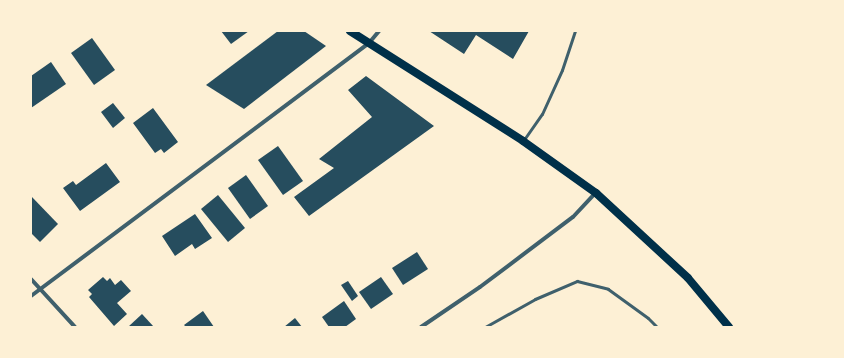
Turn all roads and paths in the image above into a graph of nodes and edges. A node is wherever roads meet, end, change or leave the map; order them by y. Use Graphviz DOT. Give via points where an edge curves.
graph roads {
  1 [pos="350,31"];
  2 [pos="379,31"];
  3 [pos="574,31"];
  4 [pos="370,43"];
  5 [pos="524,141"];
  6 [pos="596,193"];
  7 [pos="31,279"];
  8 [pos="40,289"];
  9 [pos="31,296"];
  10 [pos="75,327"];
  11 [pos="421,327"];
  12 [pos="485,327"];
  13 [pos="657,327"];
  14 [pos="729,327"];
  1 -- 4 [label="main road"];
  2 -- 4 [label="street"];
  3 -- 5 [label="lane" via="562,70 542,114"];
  4 -- 5 [label="main road"];
  4 -- 8 [label="street"];
  5 -- 6 [label="main road"];
  6 -- 11 [label="street" via="567,221 480,287"];
  6 -- 14 [label="main road" via="688,278"];
  7 -- 8 [label="street"];
  8 -- 9 [label="street"];
  8 -- 10 [label="street"];
  12 -- 13 [label="lane" via="535,299 577,281 608,289"];
}
